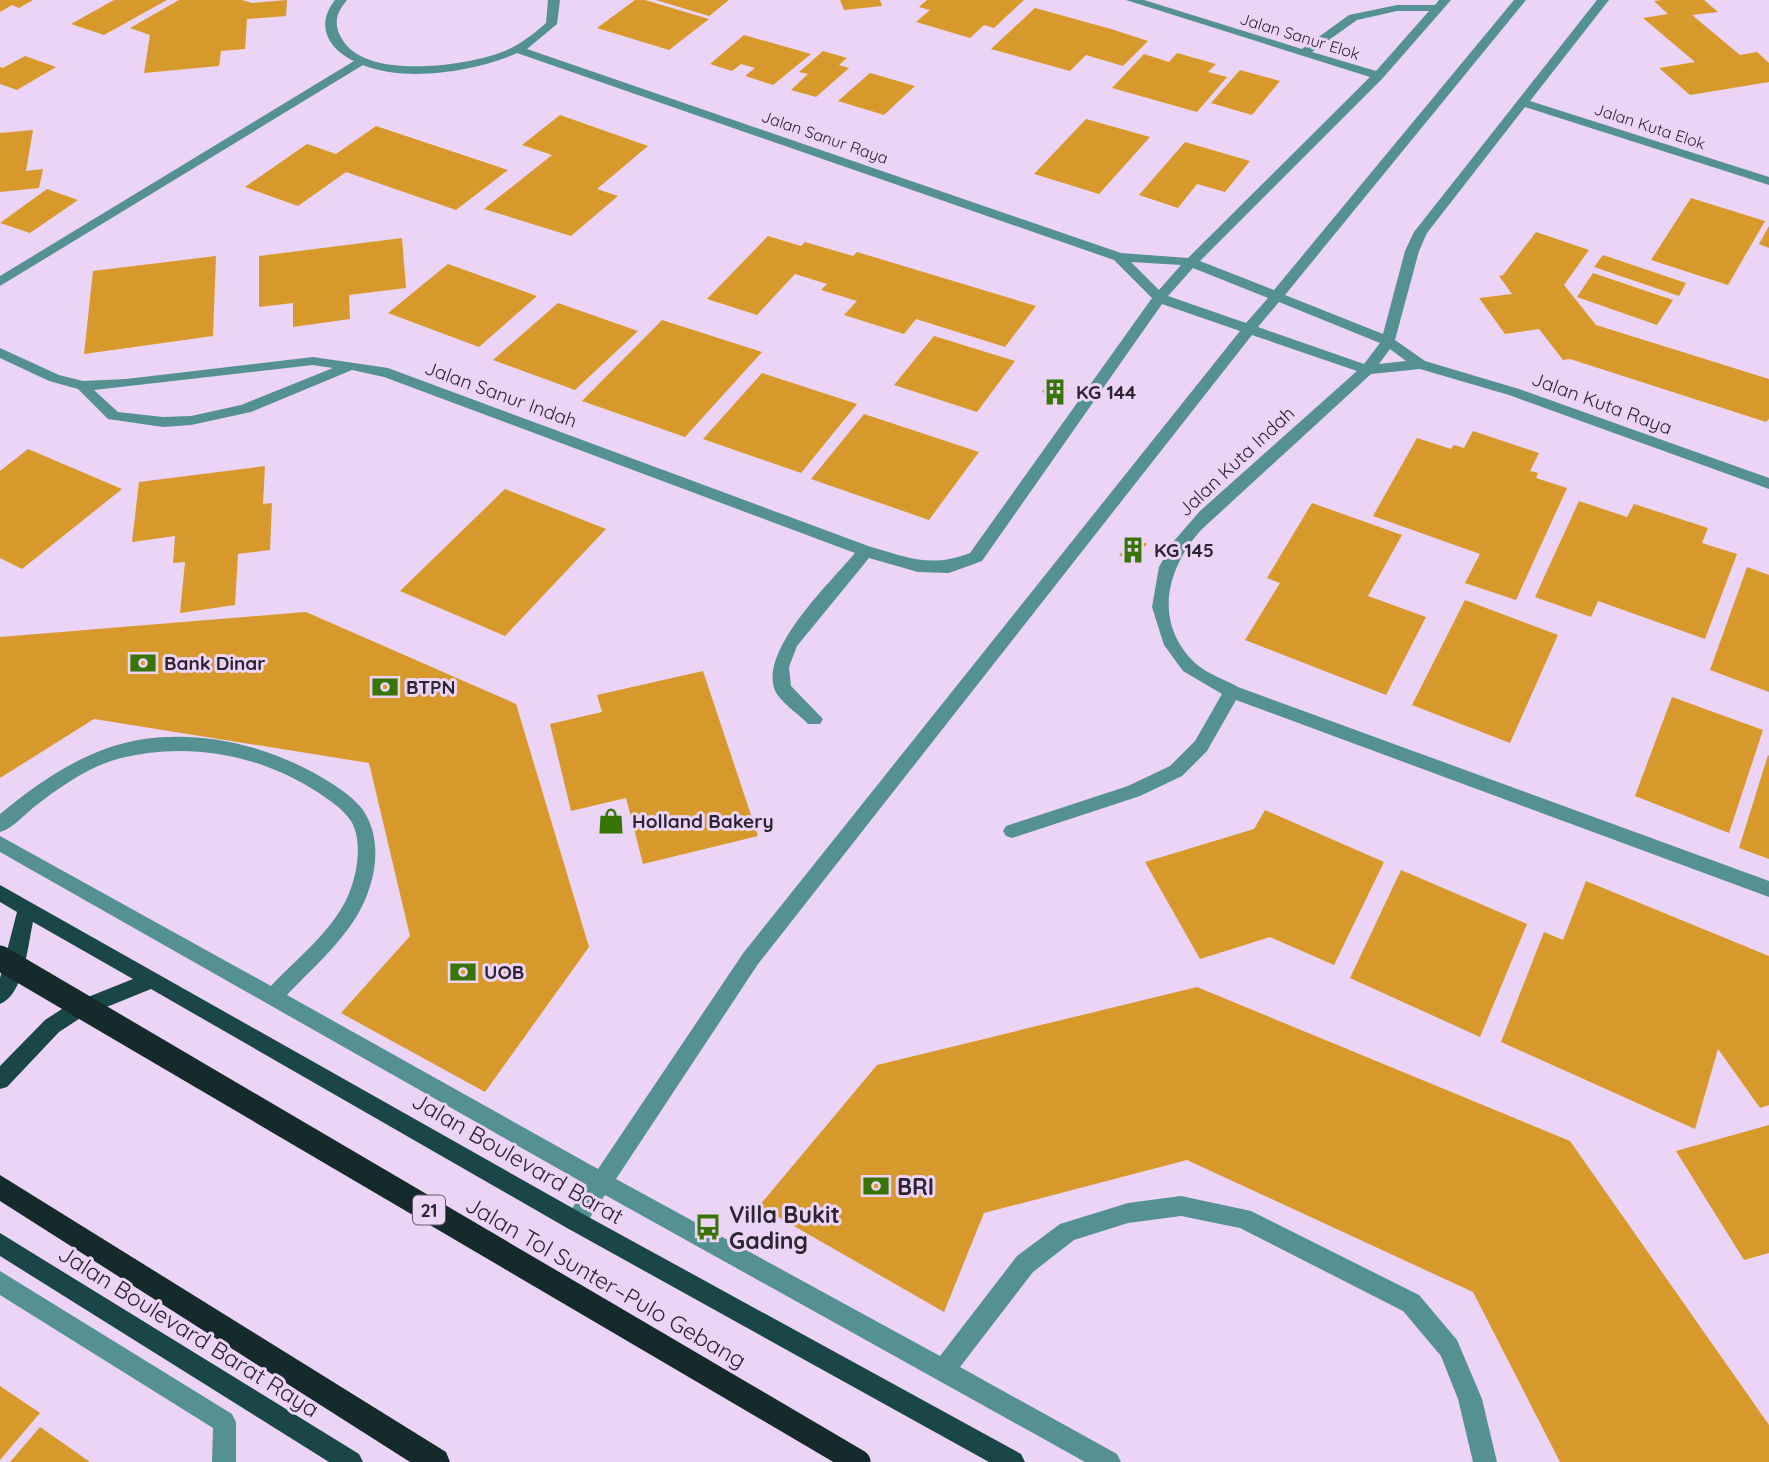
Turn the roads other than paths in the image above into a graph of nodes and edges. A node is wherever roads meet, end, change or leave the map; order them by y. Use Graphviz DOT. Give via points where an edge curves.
graph roads {
  1 [pos="341,0"];
  2 [pos="554,0"];
  3 [pos="1132,0"];
  4 [pos="1520,0"];
  5 [pos="1603,0"];
  6 [pos="1441,4"];
  7 [pos="519,50"];
  8 [pos="1303,53"];
  9 [pos="362,61"];
  10 [pos="1378,76"];
  11 [pos="1522,102"];
  12 [pos="1769,181"];
  13 [pos="1119,257"];
  14 [pos="1191,262"];
  15 [pos="0,282"];
  16 [pos="1278,296"];
  17 [pos="1159,298"];
  18 [pos="1249,330"];
  19 [pos="1388,341"];
  20 [pos="0,352"];
  21 [pos="1420,364"];
  22 [pos="350,365"];
  23 [pos="1367,370"];
  24 [pos="83,386"];
  25 [pos="1769,484"];
  26 [pos="866,551"];
  27 [pos="1232,692"];
  28 [pos="814,719"];
  29 [pos="0,825"];
  30 [pos="1012,831"];
  31 [pos="0,843"];
  32 [pos="1769,889"];
  33 [pos="0,893"];
  34 [pos="27,908"];
  35 [pos="0,958"];
  36 [pos="151,980"];
  37 [pos="0,995"];
  38 [pos="273,997"];
  39 [pos="0,1080"];
  40 [pos="601,1182"];
  41 [pos="0,1187"];
  42 [pos="575,1221"];
  43 [pos="0,1244"];
  44 [pos="0,1282"];
  45 [pos="944,1370"];
  46 [pos="224,1462"];
  47 [pos="351,1462"];
  48 [pos="436,1462"];
  49 [pos="858,1462"];
  50 [pos="1013,1462"];
  51 [pos="1109,1462"];
  52 [pos="1485,1462"];
  1 -- 9 [label="street" via="329,19 331,35 342,49"];
  2 -- 7 [label="street" via="552,21"];
  3 -- 8 [label="street, Jalan Sanur Elok"];
  4 -- 16 [label="street"];
  5 -- 11 [label="street, Jalan Kuta Indah"];
  6 -- 8 [label="street" via="1353,17"];
  6 -- 10 [label="street"];
  7 -- 9 [label="street" via="491,61 446,69 390,68"];
  7 -- 13 [label="street, Jalan Sanur Raya"];
  8 -- 10 [label="street, Jalan Sanur Elok"];
  9 -- 15 [label="street"];
  10 -- 14 [label="street"];
  11 -- 12 [label="street, Jalan Kuta Elok"];
  11 -- 19 [label="street, Jalan Kuta Indah" via="1421,232"];
  13 -- 14 [label="street, Jalan Sanur Raya"];
  13 -- 17 [label="street, Jalan Sanur Raya"];
  14 -- 16 [label="street, Jalan Sanur Raya"];
  14 -- 17 [label="street"];
  16 -- 18 [label="street"];
  16 -- 19 [label="street, Jalan Kuta Raya"];
  17 -- 18 [label="street, Jalan Sanur Raya"];
  17 -- 26 [label="street, Jalan Sanur Indah" via="976,557 949,567 918,566"];
  18 -- 23 [label="street, Jalan Kuta Raya"];
  18 -- 40 [label="street" via="751,958"];
  19 -- 21 [label="street, Jalan Kuta Raya"];
  19 -- 23 [label="street, Jalan Kuta Indah"];
  20 -- 24 [label="street, Jalan Sanur Indah" via="54,378"];
  21 -- 23 [label="street, Jalan Kuta Raya"];
  21 -- 25 [label="street, Jalan Kuta Raya" via="1514,392"];
  22 -- 24 [label="street, Jalan Sanur Indah" via="313,361"];
  22 -- 24 [label="street" via="267,403 183,421 114,416"];
  22 -- 26 [label="street, Jalan Sanur Indah" via="388,373"];
  23 -- 27 [label="street, Jalan Kuta Indah" via="1206,514 1167,566 1160,614 1170,642 1190,668"];
  26 -- 28 [label="street" via="789,644 781,667 783,688"];
  27 -- 30 [label="street" via="1202,746 1176,771 1134,791"];
  27 -- 32 [label="street, Jalan Kuta Indah"];
  29 -- 38 [label="street" via="51,783 81,766 117,752 154,746 198,744 235,750 320,784 359,817 366,864 342,922"];
  31 -- 38 [label="street"];
  33 -- 34 [label="main road, Jalan Boulevard Barat"];
  34 -- 36 [label="main road, Jalan Boulevard Barat"];
  34 -- 37 [label="main road" via="11,978"];
  35 -- 49 [label="highway, Jalan Tol Sunter–Pulo Gebang / 21, bridge"];
  36 -- 39 [label="main road" via="75,1011 52,1026"];
  36 -- 42 [label="main road, Jalan Boulevard Barat"];
  38 -- 40 [label="street"];
  40 -- 42 [label="street"];
  40 -- 45 [label="street"];
  41 -- 48 [label="highway"];
  42 -- 50 [label="main road, Jalan Boulevard Barat"];
  43 -- 47 [label="main road, Jalan Boulevard Barat Raya"];
  44 -- 46 [label="street" via="224,1422"];
  45 -- 51 [label="street"];
  45 -- 52 [label="street" via="1026,1264 1068,1231 1128,1213 1181,1206 1243,1218 1412,1303 1449,1348 1470,1399"];
}
